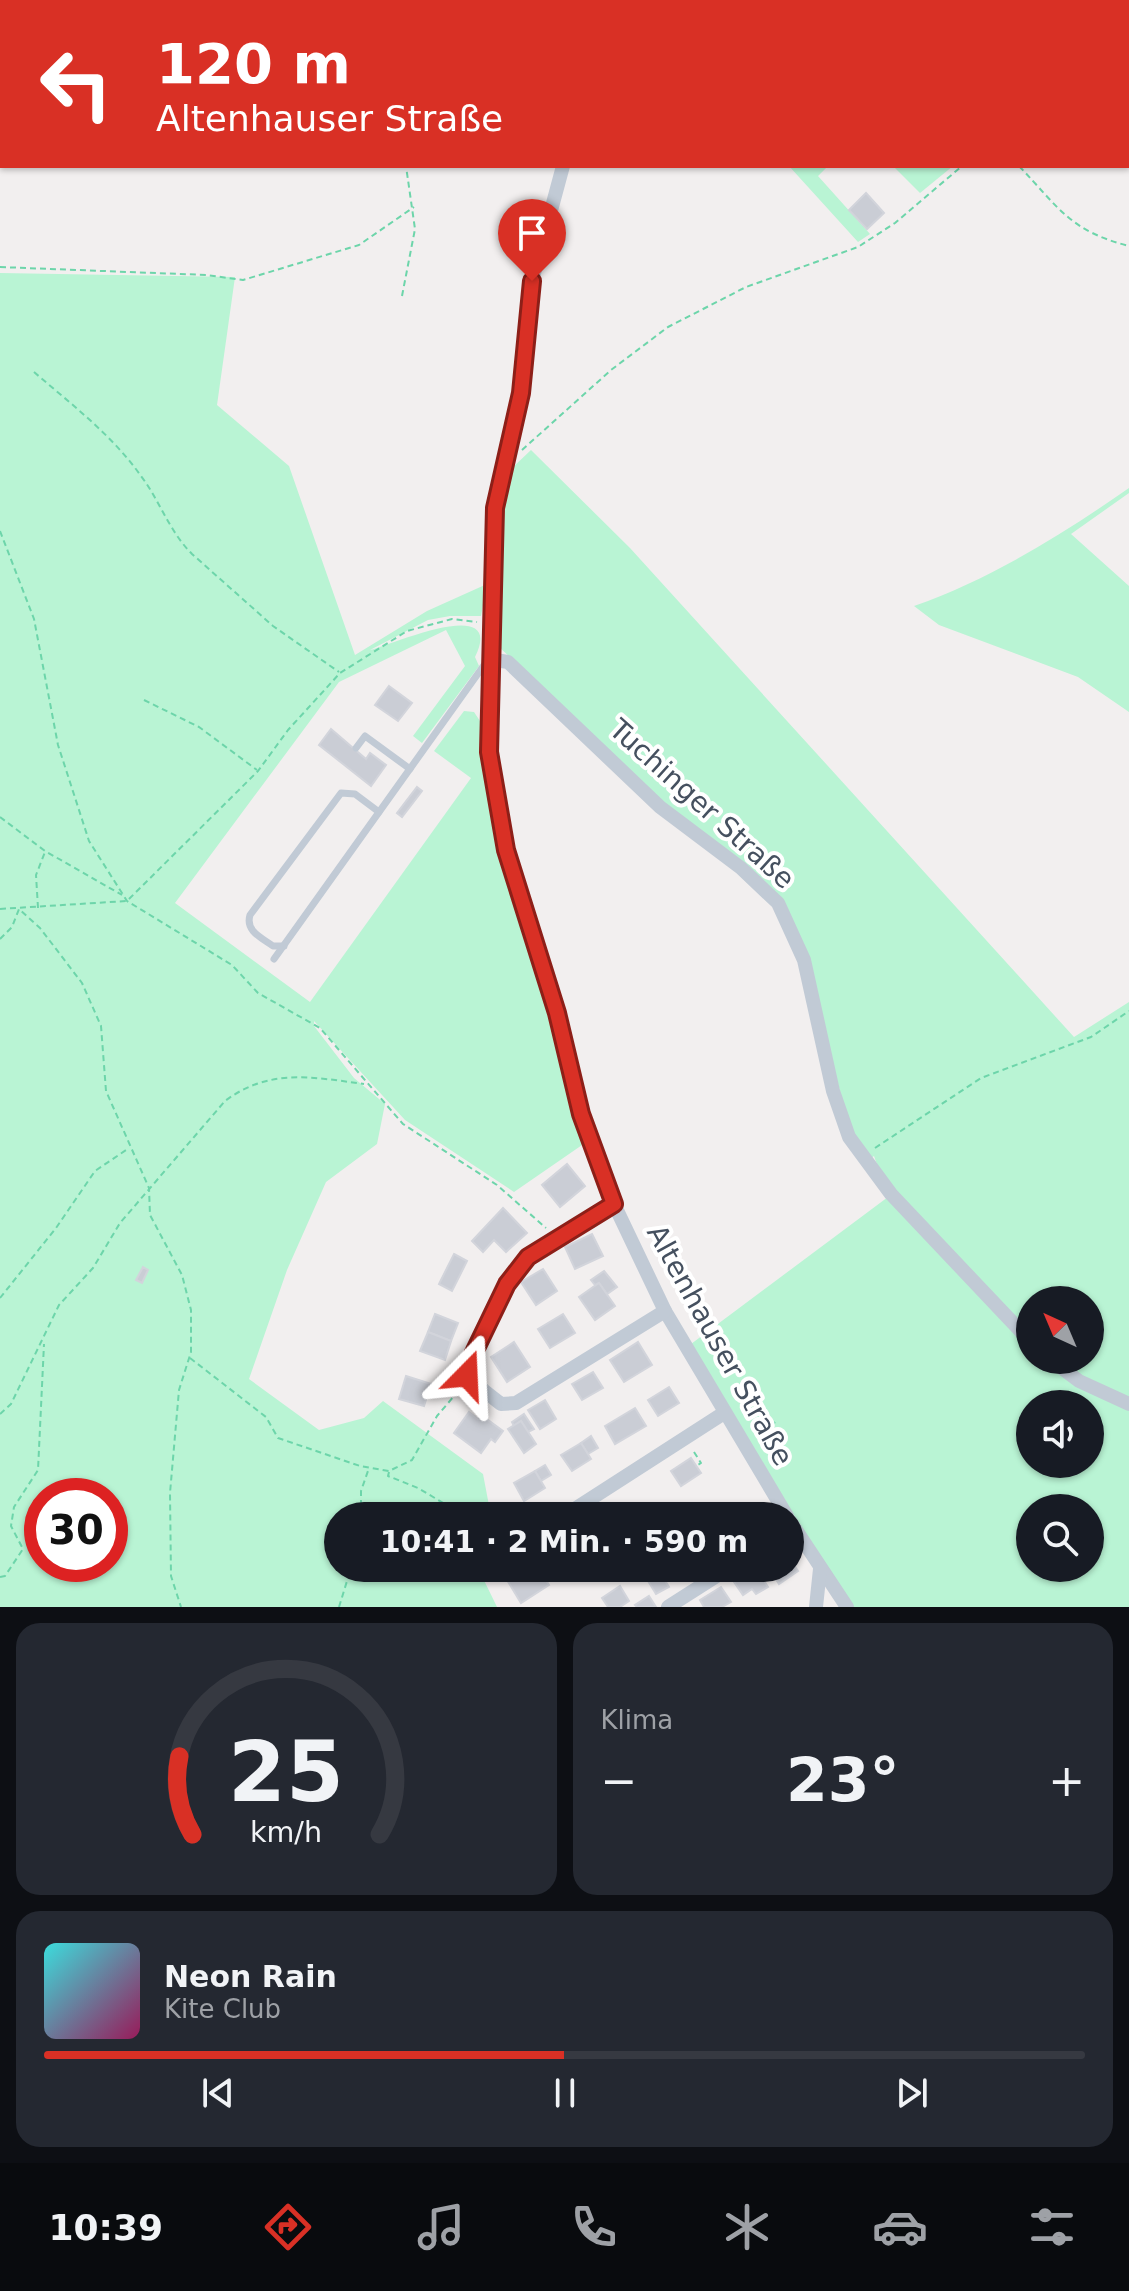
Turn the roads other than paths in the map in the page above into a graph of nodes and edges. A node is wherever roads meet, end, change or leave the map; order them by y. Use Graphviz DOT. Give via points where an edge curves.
graph roads {
  1 [pos="562,168"];
  2 [pos="489,659"];
  3 [pos="356,748"];
  4 [pos="410,769"];
  5 [pos="379,812"];
  6 [pos="284,946"];
  7 [pos="274,959"];
  8 [pos="614,1204"];
  9 [pos="665,1311"];
  10 [pos="1016,1326"];
  11 [pos="1071,1374"];
  12 [pos="1129,1404"];
  13 [pos="724,1413"];
  14 [pos="586,1502"];
  15 [pos="777,1502"];
  16 [pos="804,1545"];
  17 [pos="820,1569"];
  18 [pos="707,1582"];
  19 [pos="668,1607"];
  20 [pos="816,1607"];
  21 [pos="847,1607"];
  1 -- 2 [label="street, Altenhauser Straße" via="532,281 525,366 495,508"];
  2 -- 4 [label="lane"];
  2 -- 8 [label="street, Altenhauser Straße" via="489,752 500,825 557,1013 581,1114"];
  2 -- 10 [label="street, Tuchinger Straße" via="508,662 660,807 778,903 804,960 833,1091 849,1137 891,1194"];
  3 -- 4 [label="lane" via="365,736"];
  4 -- 5 [label="lane"];
  5 -- 6 [label="lane"];
  5 -- 6 [label="lane" via="355,794 341,793 250,915 252,931 273,946"];
  6 -- 7 [label="lane"];
  8 -- 9 [label="street, Altenhauser Straße"];
  8 -- 9 [label="street" via="528,1257 507,1284 467,1367 469,1379 501,1404 516,1403"];
  9 -- 13 [label="street, Altenhauser Straße"];
  11 -- 12 [label="street"];
  13 -- 14 [label="street"];
  13 -- 15 [label="street, Altenhauser Straße"];
  16 -- 17 [label="street, Altenhauser Straße"];
  17 -- 20 [label="street"];
  17 -- 21 [label="street, Altenhauser Straße"];
  18 -- 19 [label="street"];
}
